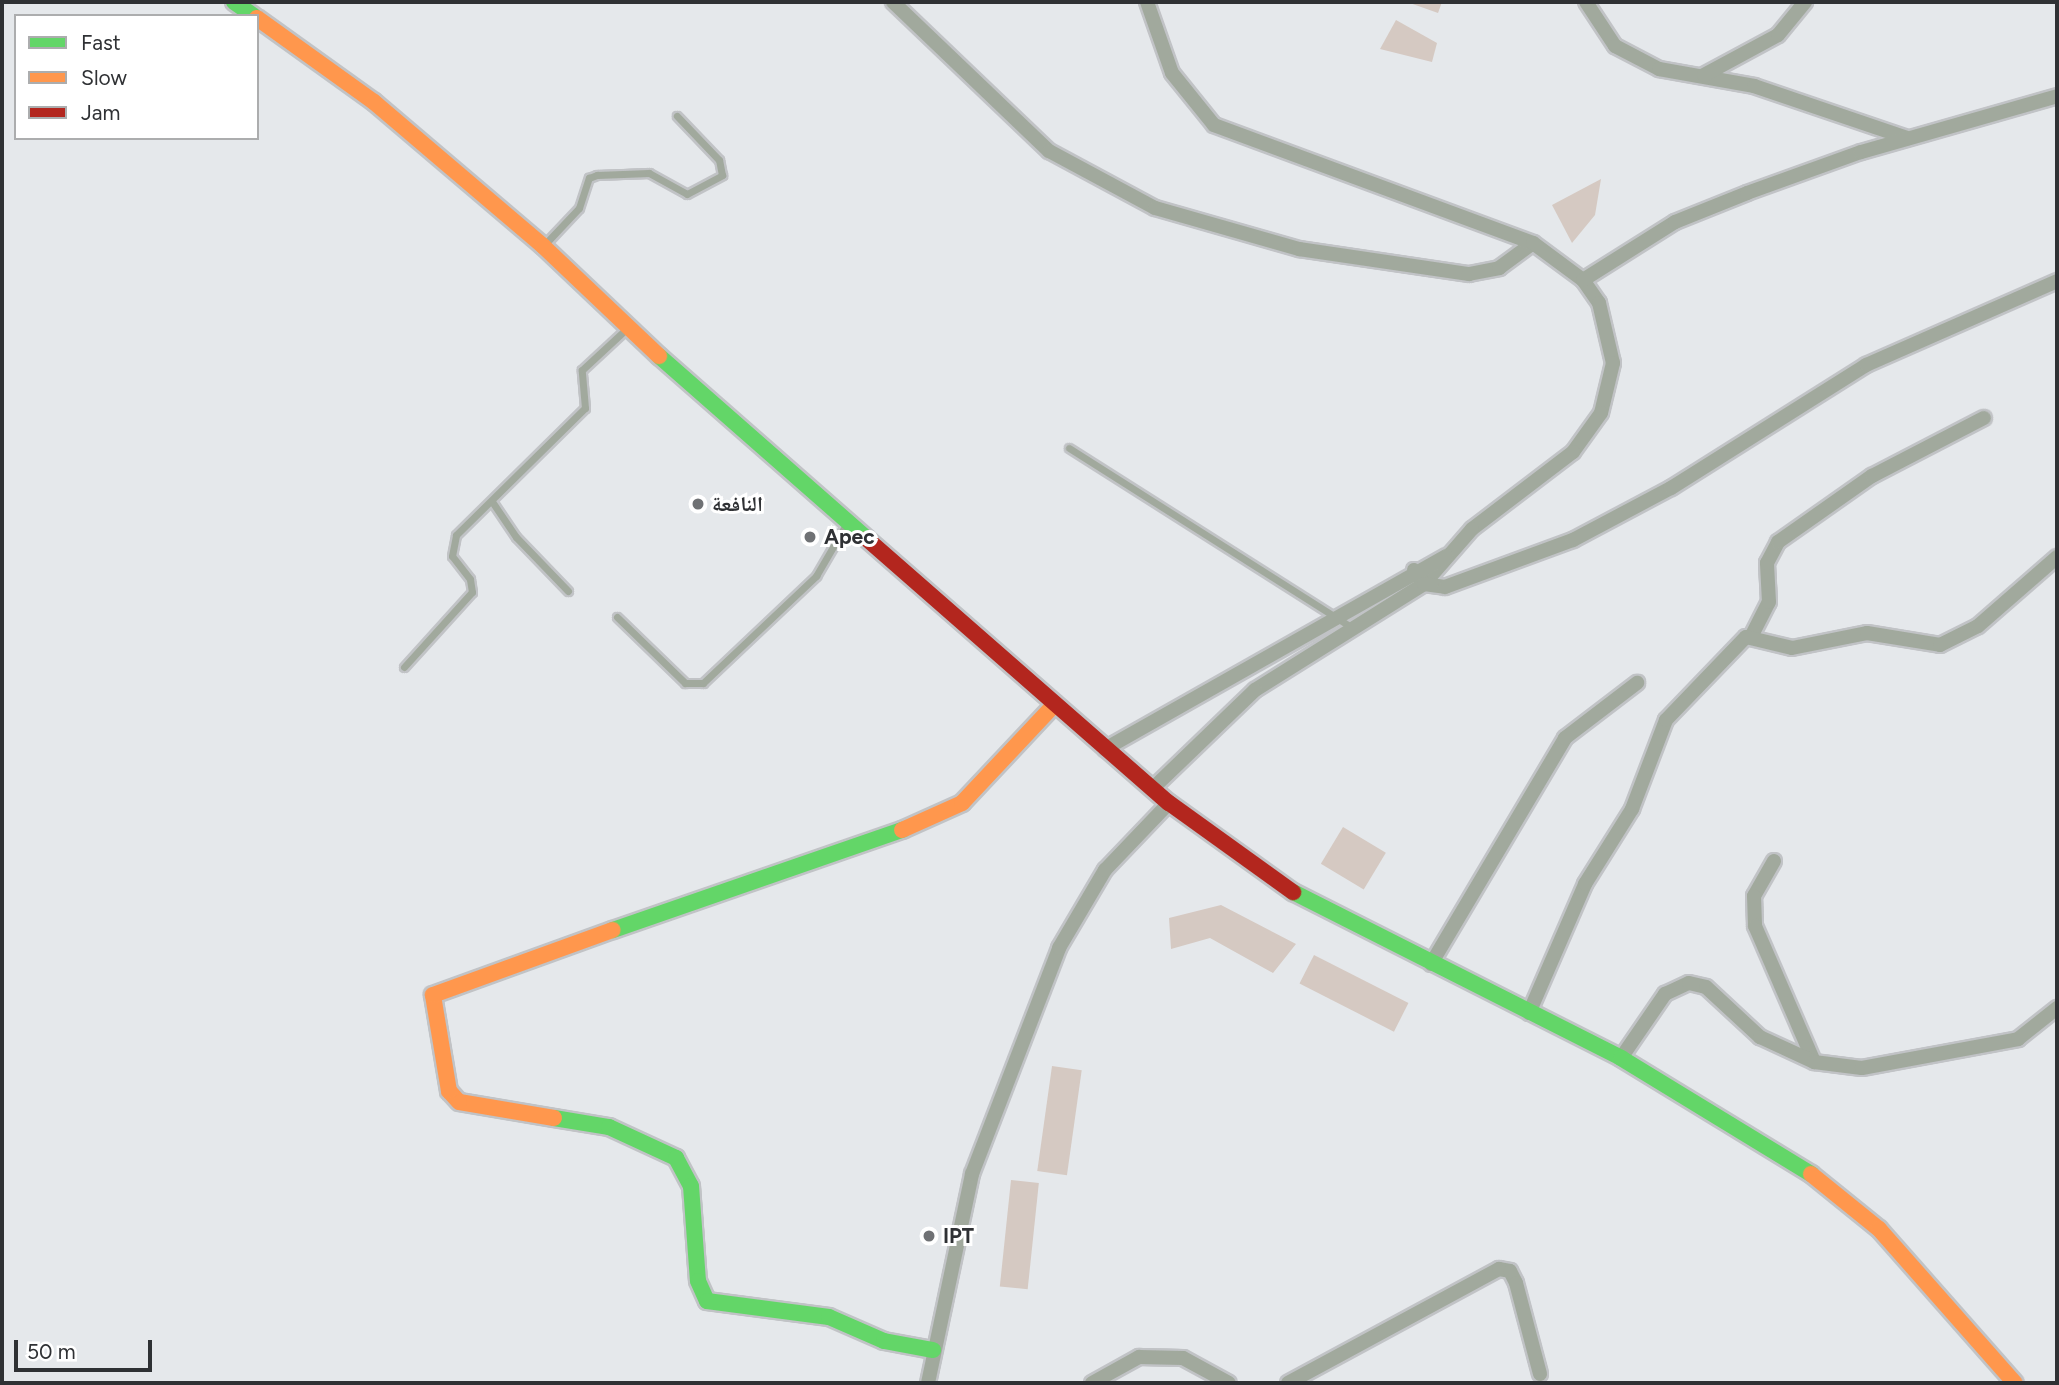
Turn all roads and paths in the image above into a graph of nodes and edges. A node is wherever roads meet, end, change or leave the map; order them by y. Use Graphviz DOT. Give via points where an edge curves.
graph roads {
  1 [pos="234,2"];
  2 [pos="893,2"];
  3 [pos="1147,2"];
  4 [pos="1586,2"];
  5 [pos="1805,2"];
  6 [pos="252,14"];
  7 [pos="259,19"];
  8 [pos="1704,75"];
  9 [pos="2057,96"];
  10 [pos="677,116"];
  11 [pos="1908,138"];
  12 [pos="1532,243"];
  13 [pos="543,246"];
  14 [pos="1583,280"];
  15 [pos="2057,281"];
  16 [pos="628,328"];
  17 [pos="1984,418"];
  18 [pos="1069,448"];
  19 [pos="494,503"];
  20 [pos="850,520"];
  21 [pos="1447,556"];
  22 [pos="2057,557"];
  23 [pos="1414,570"];
  24 [pos="1424,584"];
  25 [pos="568,591"];
  26 [pos="1337,614"];
  27 [pos="617,617"];
  28 [pos="1353,628"];
  29 [pos="1752,635"];
  30 [pos="1290,641"];
  31 [pos="1303,659"];
  32 [pos="404,667"];
  33 [pos="1636,683"];
  34 [pos="1055,704"];
  35 [pos="1105,749"];
  36 [pos="1152,789"];
  37 [pos="1169,803"];
  38 [pos="1774,861"];
  39 [pos="1431,964"];
  40 [pos="2057,1008"];
  41 [pos="1530,1013"];
  42 [pos="1620,1058"];
  43 [pos="1814,1062"];
  44 [pos="933,1350"];
  45 [pos="1540,1374"];
  46 [pos="1223,1381"];
  47 [pos="928,1383"];
  48 [pos="1092,1383"];
  49 [pos="1288,1383"];
  50 [pos="2015,1383"];
  1 -- 6 [label="main road"];
  2 -- 12 [label="street" via="1049,150 1154,208 1299,248 1469,274 1499,268"];
  3 -- 12 [label="street" via="1172,73 1214,125"];
  4 -- 8 [label="street" via="1615,46 1635,59"];
  5 -- 8 [label="street" via="1778,35"];
  7 -- 13 [label="main road" via="374,102"];
  8 -- 11 [label="street" via="1816,103"];
  9 -- 11 [label="street"];
  10 -- 13 [label="lane" via="719,160 722,175 687,194 649,173 589,178 579,208"];
  11 -- 14 [label="street" via="1675,222"];
  12 -- 14 [label="street"];
  13 -- 16 [label="main road"];
  14 -- 21 [label="street" via="1599,303 1613,363 1601,413 1573,452 1482,520"];
  15 -- 24 [label="street" via="1866,365 1671,488 1573,540 1458,584"];
  16 -- 19 [label="lane" via="582,370 585,408"];
  16 -- 20 [label="main road"];
  17 -- 29 [label="street" via="1872,476 1778,542 1767,563 1769,602"];
  18 -- 26 [label="lane"];
  19 -- 25 [label="lane" via="516,537"];
  19 -- 32 [label="lane" via="450,548 472,592"];
  20 -- 27 [label="lane" via="816,576 703,683 685,683"];
  20 -- 34 [label="main road"];
  21 -- 23 [label="street"];
  21 -- 24 [label="street"];
  22 -- 29 [label="street" via="1978,626 1940,645 1867,633 1792,649"];
  23 -- 24 [label="street"];
  23 -- 26 [label="street"];
  24 -- 28 [label="street"];
  26 -- 28 [label="lane"];
  26 -- 30 [label="street"];
  28 -- 31 [label="street"];
  29 -- 41 [label="street" via="1700,677 1666,720 1632,809 1585,884"];
  30 -- 31 [label="street"];
  30 -- 35 [label="street"];
  31 -- 36 [label="street" via="1255,690"];
  33 -- 39 [label="street" via="1565,738"];
  34 -- 35 [label="main road"];
  34 -- 44 [label="main road" via="961,803 938,818 433,995 449,1091 459,1102 609,1127 684,1167 691,1186 698,1281 707,1301 829,1317 884,1341"];
  35 -- 36 [label="main road"];
  36 -- 37 [label="main road"];
  37 -- 39 [label="main road" via="1319,910"];
  37 -- 44 [label="street" via="1105,870 1059,948 975,1163"];
  38 -- 43 [label="street" via="1754,896 1755,926"];
  39 -- 41 [label="main road"];
  40 -- 43 [label="street" via="2010,1041 1862,1068"];
  41 -- 42 [label="main road"];
  42 -- 43 [label="street" via="1665,994 1689,983 1706,987 1760,1037"];
  42 -- 50 [label="main road" via="1737,1122 1838,1195 1914,1266"];
  44 -- 47 [label="street"];
  45 -- 49 [label="street" via="1516,1283 1510,1271 1499,1269"];
  46 -- 48 [label="street" via="1183,1358 1139,1357"];
}
